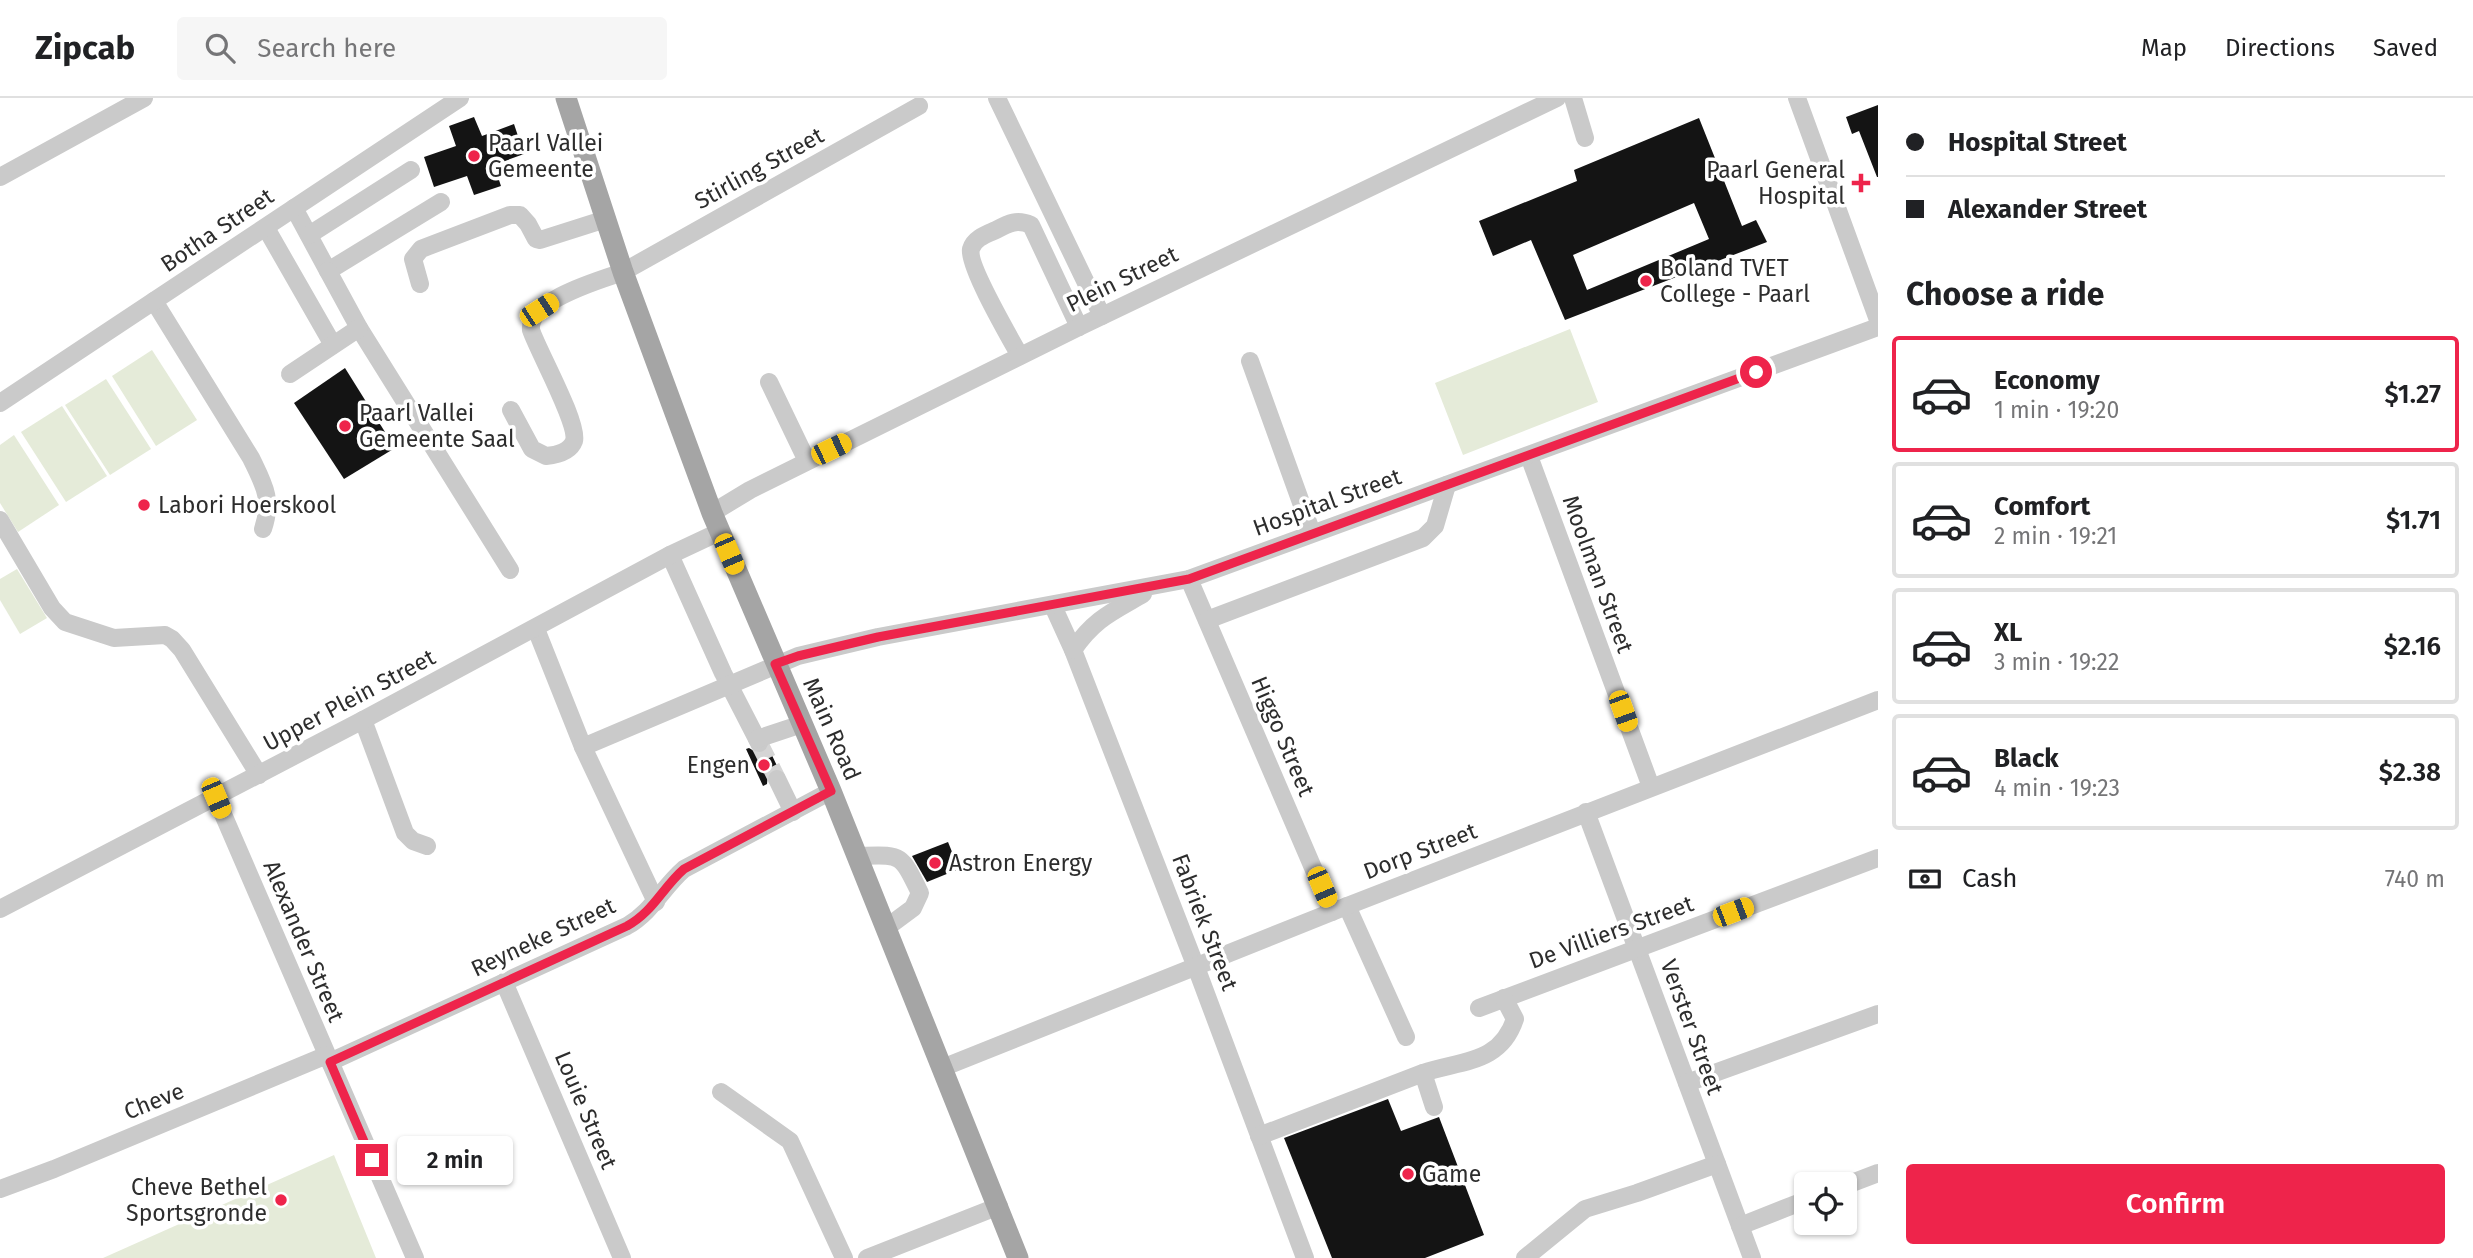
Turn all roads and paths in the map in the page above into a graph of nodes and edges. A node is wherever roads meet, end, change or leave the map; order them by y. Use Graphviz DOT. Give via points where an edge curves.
graph roads {
  1 [pos="144,98"];
  2 [pos="566,98"];
  3 [pos="997,98"];
  4 [pos="1557,98"];
  5 [pos="1573,98"];
  6 [pos="1797,98"];
  7 [pos="456,99"];
  8 [pos="919,106"];
  9 [pos="1585,138"];
  10 [pos="411,170"];
  11 [pos="0,177"];
  12 [pos="441,202"];
  13 [pos="294,208"];
  14 [pos="606,219"];
  15 [pos="266,228"];
  16 [pos="309,235"];
  17 [pos="328,271"];
  18 [pos="622,272"];
  19 [pos="420,284"];
  20 [pos="154,301"];
  21 [pos="1102,316"];
  22 [pos="1878,320"];
  23 [pos="1079,327"];
  24 [pos="1878,327"];
  25 [pos="359,328"];
  26 [pos="333,345"];
  27 [pos="1020,356"];
  28 [pos="1250,361"];
  29 [pos="290,374"];
  30 [pos="769,382"];
  31 [pos="0,403"];
  32 [pos="512,410"];
  33 [pos="1529,456"];
  34 [pos="807,461"];
  35 [pos="1447,485"];
  36 [pos="0,520"];
  37 [pos="715,523"];
  38 [pos="262,528"];
  39 [pos="1312,533"];
  40 [pos="670,555"];
  41 [pos="510,570"];
  42 [pos="1189,579"];
  43 [pos="1159,585"];
  44 [pos="1053,606"];
  45 [pos="1207,620"];
  46 [pos="536,629"];
  47 [pos="1073,650"];
  48 [pos="775,664"];
  49 [pos="730,685"];
  50 [pos="1878,700"];
  51 [pos="363,720"];
  52 [pos="802,724"];
  53 [pos="583,747"];
  54 [pos="259,775"];
  55 [pos="777,779"];
  56 [pos="1651,787"];
  57 [pos="831,791"];
  58 [pos="216,798"];
  59 [pos="793,812"];
  60 [pos="1586,812"];
  61 [pos="428,846"];
  62 [pos="857,856"];
  63 [pos="1878,858"];
  64 [pos="656,902"];
  65 [pos="0,909"];
  66 [pos="1340,909"];
  67 [pos="886,928"];
  68 [pos="1637,948"];
  69 [pos="1196,967"];
  70 [pos="504,982"];
  71 [pos="1504,998"];
  72 [pos="1479,1008"];
  73 [pos="1878,1014"];
  74 [pos="1406,1037"];
  75 [pos="328,1059"];
  76 [pos="942,1068"];
  77 [pos="1423,1073"];
  78 [pos="1686,1083"];
  79 [pos="721,1092"];
  80 [pos="1434,1107"];
  81 [pos="1259,1136"];
  82 [pos="1717,1164"];
  83 [pos="1878,1173"];
  84 [pos="1857,1181"];
  85 [pos="0,1189"];
  86 [pos="1794,1205"];
  87 [pos="999,1206"];
  88 [pos="1740,1226"];
  89 [pos="415,1258"];
  90 [pos="622,1258"];
  91 [pos="844,1258"];
  92 [pos="867,1258"];
  93 [pos="1018,1258"];
  94 [pos="1305,1258"];
  95 [pos="1525,1258"];
  96 [pos="1752,1258"];
  1 -- 11 [label="street"];
  2 -- 14 [label="main road, Main Road"];
  3 -- 21 [label="street"];
  4 -- 21 [label="street, Plein Street"];
  5 -- 9 [label="street"];
  6 -- 22 [label="street"];
  7 -- 13 [label="street, Botha Street"];
  8 -- 18 [label="street, Stirling Street"];
  10 -- 16 [label="street"];
  12 -- 17 [label="street"];
  13 -- 15 [label="street, Botha Street"];
  13 -- 16 [label="street"];
  14 -- 18 [label="main road, Main Road"];
  14 -- 19 [label="street" via="540,240 520,215 510,215 421,249 413,259"];
  15 -- 20 [label="street, Botha Street"];
  15 -- 26 [label="street"];
  16 -- 17 [label="street"];
  17 -- 25 [label="street"];
  18 -- 32 [label="street, Stirling Street" via="556,299 539,310 530,324 570,417 573,443 557,454 540,455 528,443"];
  18 -- 37 [label="main road, Main Road"];
  20 -- 31 [label="street, Botha Street"];
  20 -- 38 [label="street" via="261,479 268,497"];
  21 -- 23 [label="street, Plein Street"];
  23 -- 27 [label="street, Plein Street"];
  23 -- 27 [label="street" via="1031,225 1021,220 1010,222 975,240 970,251 974,268"];
  24 -- 33 [label="street, Hospital Street"];
  25 -- 26 [label="street"];
  25 -- 41 [label="street"];
  26 -- 29 [label="street"];
  27 -- 34 [label="street, Plein Street"];
  28 -- 39 [label="street"];
  30 -- 34 [label="street"];
  33 -- 35 [label="street, Hospital Street"];
  33 -- 56 [label="street, Moolman Street"];
  34 -- 37 [label="street, Plein Street" via="750,490"];
  35 -- 39 [label="street, Hospital Street"];
  35 -- 45 [label="street" via="1435,526 1423,538"];
  36 -- 54 [label="street" via="65,622 114,638 159,634 172,639"];
  37 -- 40 [label="street, Upper Plein Street"];
  37 -- 48 [label="main road, Main Road"];
  39 -- 42 [label="street, Hospital Street"];
  40 -- 46 [label="street, Upper Plein Street"];
  40 -- 49 [label="street"];
  42 -- 43 [label="street, Hospital Street"];
  42 -- 45 [label="street, Higgo Street"];
  43 -- 44 [label="street, Hospital Street"];
  43 -- 47 [label="street" via="1097,620"];
  44 -- 47 [label="street, Fabriek Street"];
  44 -- 48 [label="street, Hospital Street" via="878,637"];
  45 -- 66 [label="street, Higgo Street"];
  46 -- 51 [label="street, Upper Plein Street"];
  46 -- 53 [label="street"];
  47 -- 69 [label="street, Fabriek Street"];
  48 -- 49 [label="street, Hospital Street"];
  48 -- 52 [label="main road, Main Road"];
  49 -- 52 [label="street" via="758,741"];
  49 -- 53 [label="street, Hospital Street"];
  50 -- 56 [label="street, Dorp Street"];
  51 -- 54 [label="street, Upper Plein Street"];
  51 -- 61 [label="street" via="405,832 413,841"];
  52 -- 57 [label="main road, Main Road"];
  53 -- 64 [label="street"];
  54 -- 58 [label="street, Upper Plein Street"];
  55 -- 59 [label="street"];
  56 -- 60 [label="street, Dorp Street"];
  57 -- 59 [label="street, Reyneke Street"];
  57 -- 62 [label="main road, Main Road"];
  58 -- 65 [label="street, Upper Plein Street"];
  58 -- 75 [label="street, Alexander Street"];
  59 -- 64 [label="street, Reyneke Street" via="684,869"];
  60 -- 66 [label="street, Dorp Street"];
  60 -- 68 [label="street, Verster Street"];
  62 -- 67 [label="main road, Main Road"];
  62 -- 67 [label="street" via="899,857 920,893 913,908"];
  63 -- 68 [label="street, De Villiers Street"];
  64 -- 70 [label="street, Reyneke Street" via="627,926"];
  66 -- 69 [label="street, Dorp Street"];
  66 -- 74 [label="street, Higgo Street"];
  67 -- 76 [label="main road, Main Road"];
  68 -- 71 [label="street, De Villiers Street"];
  68 -- 78 [label="street, Verster Street"];
  69 -- 76 [label="street, Dorp Street"];
  69 -- 81 [label="street, Fabriek Street"];
  70 -- 75 [label="street, Reyneke Street"];
  70 -- 90 [label="street, Louie Street"];
  71 -- 72 [label="street, De Villiers Street"];
  71 -- 77 [label="street" via="1515,1019 1505,1041 1480,1058"];
  73 -- 78 [label="street"];
  75 -- 85 [label="street, Cheve"];
  75 -- 89 [label="street, Alexander Street"];
  76 -- 87 [label="main road, Main Road"];
  77 -- 80 [label="street"];
  77 -- 81 [label="street"];
  78 -- 82 [label="street, Verster Street"];
  79 -- 91 [label="street" via="789,1141"];
  81 -- 94 [label="street, Fabriek Street"];
  82 -- 88 [label="street, Verster Street"];
  82 -- 95 [label="street" via="1585,1209"];
  83 -- 84 [label="street"];
  86 -- 88 [label="street"];
  87 -- 92 [label="street"];
  87 -- 93 [label="main road, Main Road"];
  88 -- 96 [label="street, Verster Street"];
}
